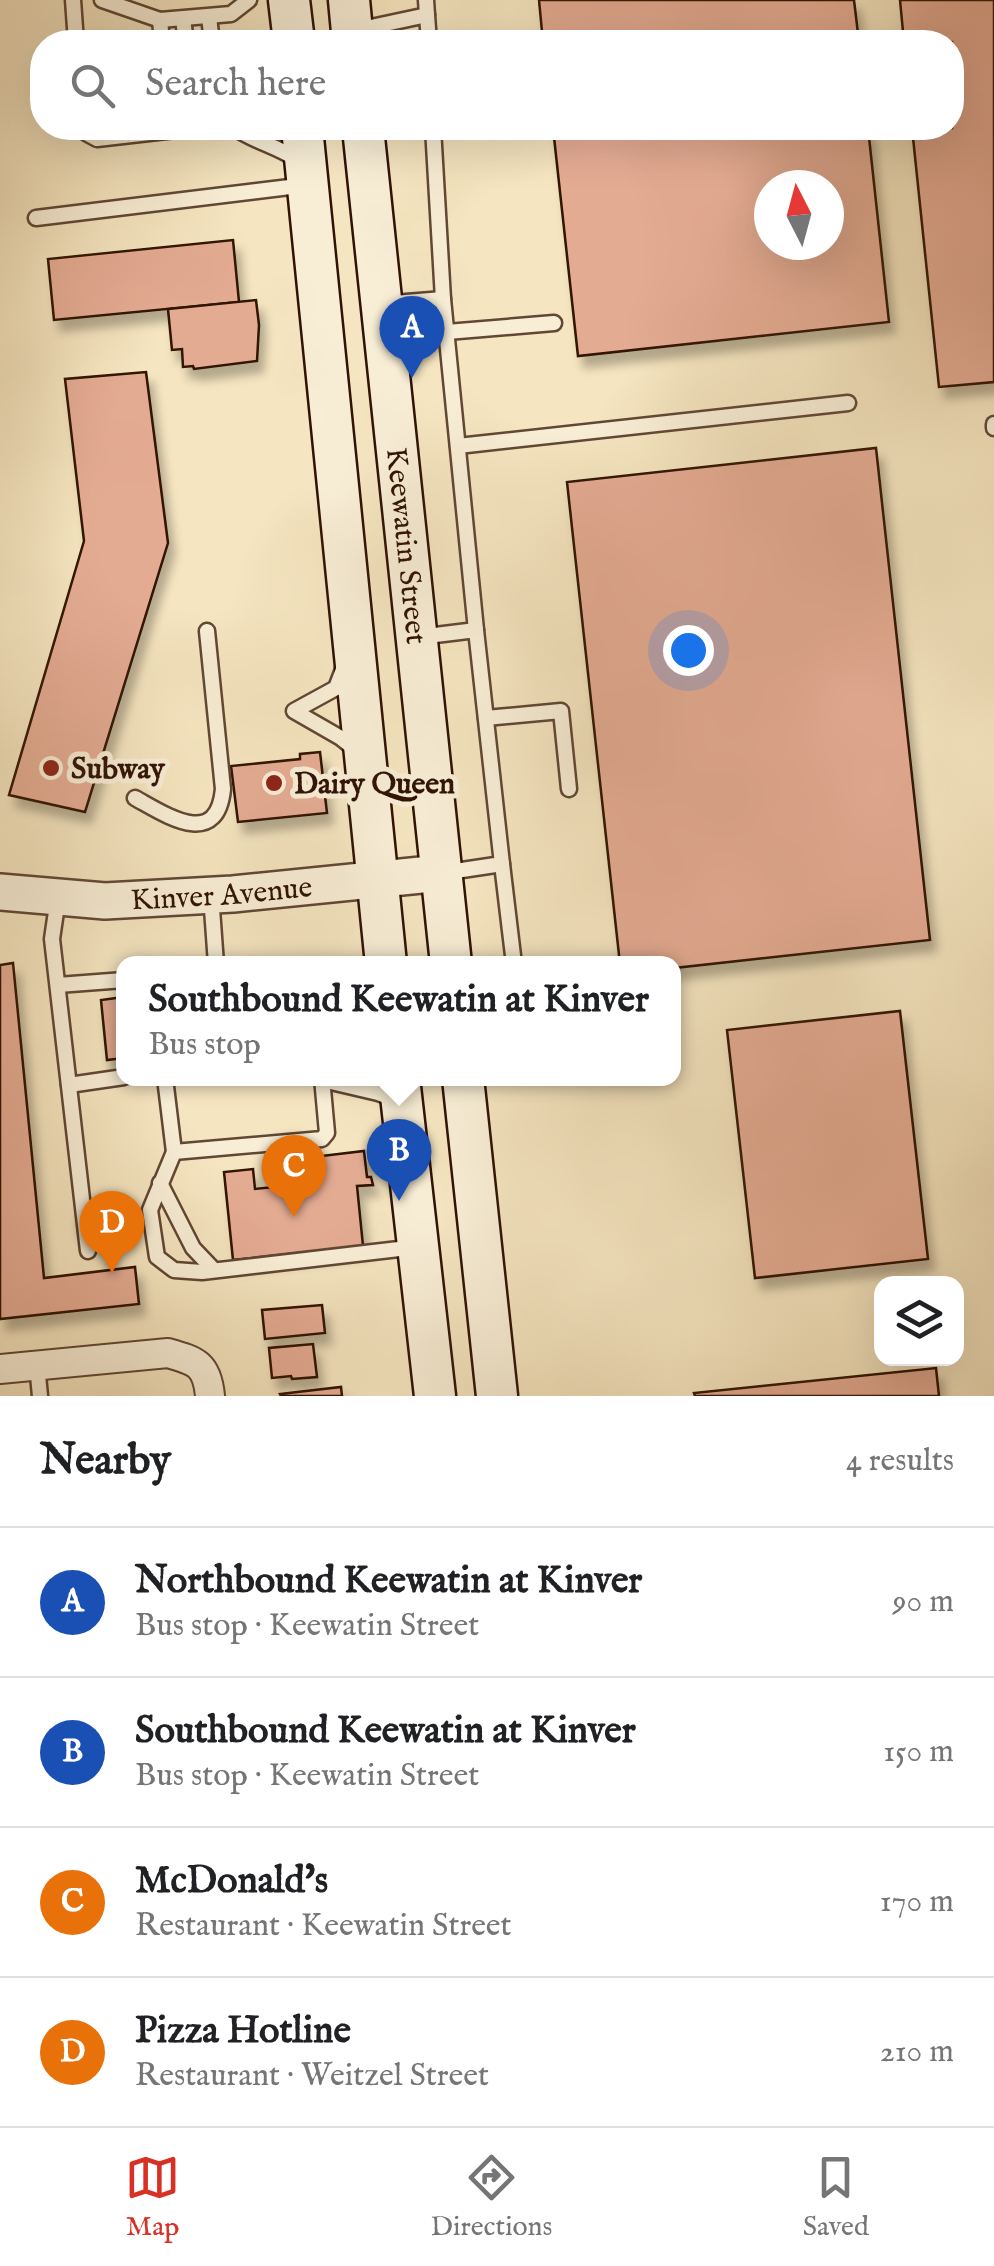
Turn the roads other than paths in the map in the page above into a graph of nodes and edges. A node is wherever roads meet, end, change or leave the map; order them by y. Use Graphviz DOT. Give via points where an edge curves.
graph roads {
  1 [pos="73,0"];
  2 [pos="102,0"];
  3 [pos="249,0"];
  4 [pos="290,0"];
  5 [pos="427,8"];
  6 [pos="209,17"];
  7 [pos="160,20"];
  8 [pos="183,20"];
  9 [pos="351,24"];
  10 [pos="75,30"];
  11 [pos="161,30"];
  12 [pos="184,30"];
  13 [pos="211,30"];
  14 [pos="293,30"];
  15 [pos="258,140"];
  16 [pos="364,140"];
  17 [pos="435,140"];
  18 [pos="305,159"];
  19 [pos="36,218"];
  20 [pos="443,298"];
  21 [pos="381,304"];
  22 [pos="554,323"];
  23 [pos="447,332"];
  24 [pos="848,403"];
  25 [pos="458,446"];
  26 [pos="476,630"];
  27 [pos="207,631"];
  28 [pos="416,638"];
  29 [pos="353,648"];
  30 [pos="486,718"];
  31 [pos="364,756"];
  32 [pos="569,790"];
  33 [pos="135,798"];
  34 [pos="502,864"];
  35 [pos="442,872"];
  36 [pos="376,881"];
  37 [pos="0,892"];
  38 [pos="210,895"];
  39 [pos="58,897"];
  40 [pos="215,956"];
  41 [pos="385,956"];
  42 [pos="450,956"];
  43 [pos="513,956"];
  44 [pos="116,980"];
  45 [pos="58,984"];
  46 [pos="116,1079"];
  47 [pos="69,1084"];
  48 [pos="167,1086"];
  49 [pos="328,1086"];
  50 [pos="353,1086"];
  51 [pos="464,1086"];
  52 [pos="400,1091"];
  53 [pos="174,1152"];
  54 [pos="160,1182"];
  55 [pos="418,1247"];
  56 [pos="88,1251"];
  57 [pos="214,1269"];
  58 [pos="37,1364"];
  59 [pos="0,1369"];
  60 [pos="40,1396"];
  61 [pos="210,1396"];
  62 [pos="435,1396"];
  63 [pos="497,1396"];
  1 -- 10 [label="lane"];
  2 -- 7 [label="lane"];
  3 -- 6 [label="lane" via="231,14"];
  4 -- 14 [label="main road"];
  5 -- 9 [label="lane"];
  6 -- 8 [label="lane"];
  6 -- 13 [label="lane"];
  7 -- 8 [label="lane"];
  7 -- 11 [label="lane"];
  8 -- 12 [label="lane"];
  15 -- 18 [label="lane"];
  16 -- 21 [label="main road, Keewatin Street"];
  17 -- 20 [label="lane"];
  18 -- 19 [label="lane"];
  18 -- 29 [label="main road, Keewatin Street"];
  20 -- 21 [label="lane"];
  20 -- 23 [label="lane"];
  21 -- 28 [label="main road, Keewatin Street"];
  22 -- 23 [label="lane"];
  23 -- 25 [label="lane"];
  24 -- 25 [label="lane"];
  25 -- 26 [label="lane"];
  26 -- 28 [label="lane"];
  26 -- 30 [label="lane"];
  27 -- 33 [label="lane" via="221,805 206,821 181,823"];
  28 -- 35 [label="main road, Keewatin Street"];
  29 -- 31 [label="main road, Keewatin Street"];
  29 -- 31 [label="lane" via="336,688 294,711"];
  30 -- 32 [label="lane" via="561,710"];
  30 -- 34 [label="lane"];
  31 -- 36 [label="main road, Keewatin Street"];
  34 -- 35 [label="lane"];
  34 -- 43 [label="lane"];
  35 -- 36 [label="street, Kinver Avenue"];
  35 -- 42 [label="main road, Keewatin Street"];
  36 -- 38 [label="street, Kinver Avenue"];
  36 -- 41 [label="main road, Keewatin Street"];
  37 -- 39 [label="street, Kinver Avenue"];
  38 -- 39 [label="street, Kinver Avenue"];
  38 -- 40 [label="lane"];
  39 -- 45 [label="lane" via="52,938"];
  44 -- 45 [label="lane"];
  45 -- 47 [label="lane"];
  46 -- 47 [label="lane"];
  47 -- 56 [label="lane"];
  48 -- 53 [label="lane"];
  49 -- 53 [label="lane" via="322,1139"];
  50 -- 52 [label="lane"];
  51 -- 63 [label="main road"];
  52 -- 55 [label="main road"];
  53 -- 54 [label="lane"];
  54 -- 57 [label="lane" via="193,1248"];
  54 -- 57 [label="lane" via="150,1210 157,1257 174,1270"];
  55 -- 57 [label="lane"];
  55 -- 62 [label="main road"];
  58 -- 59 [label="street"];
  58 -- 60 [label="lane"];
  58 -- 61 [label="street" via="168,1353 194,1360 209,1380"];
}
